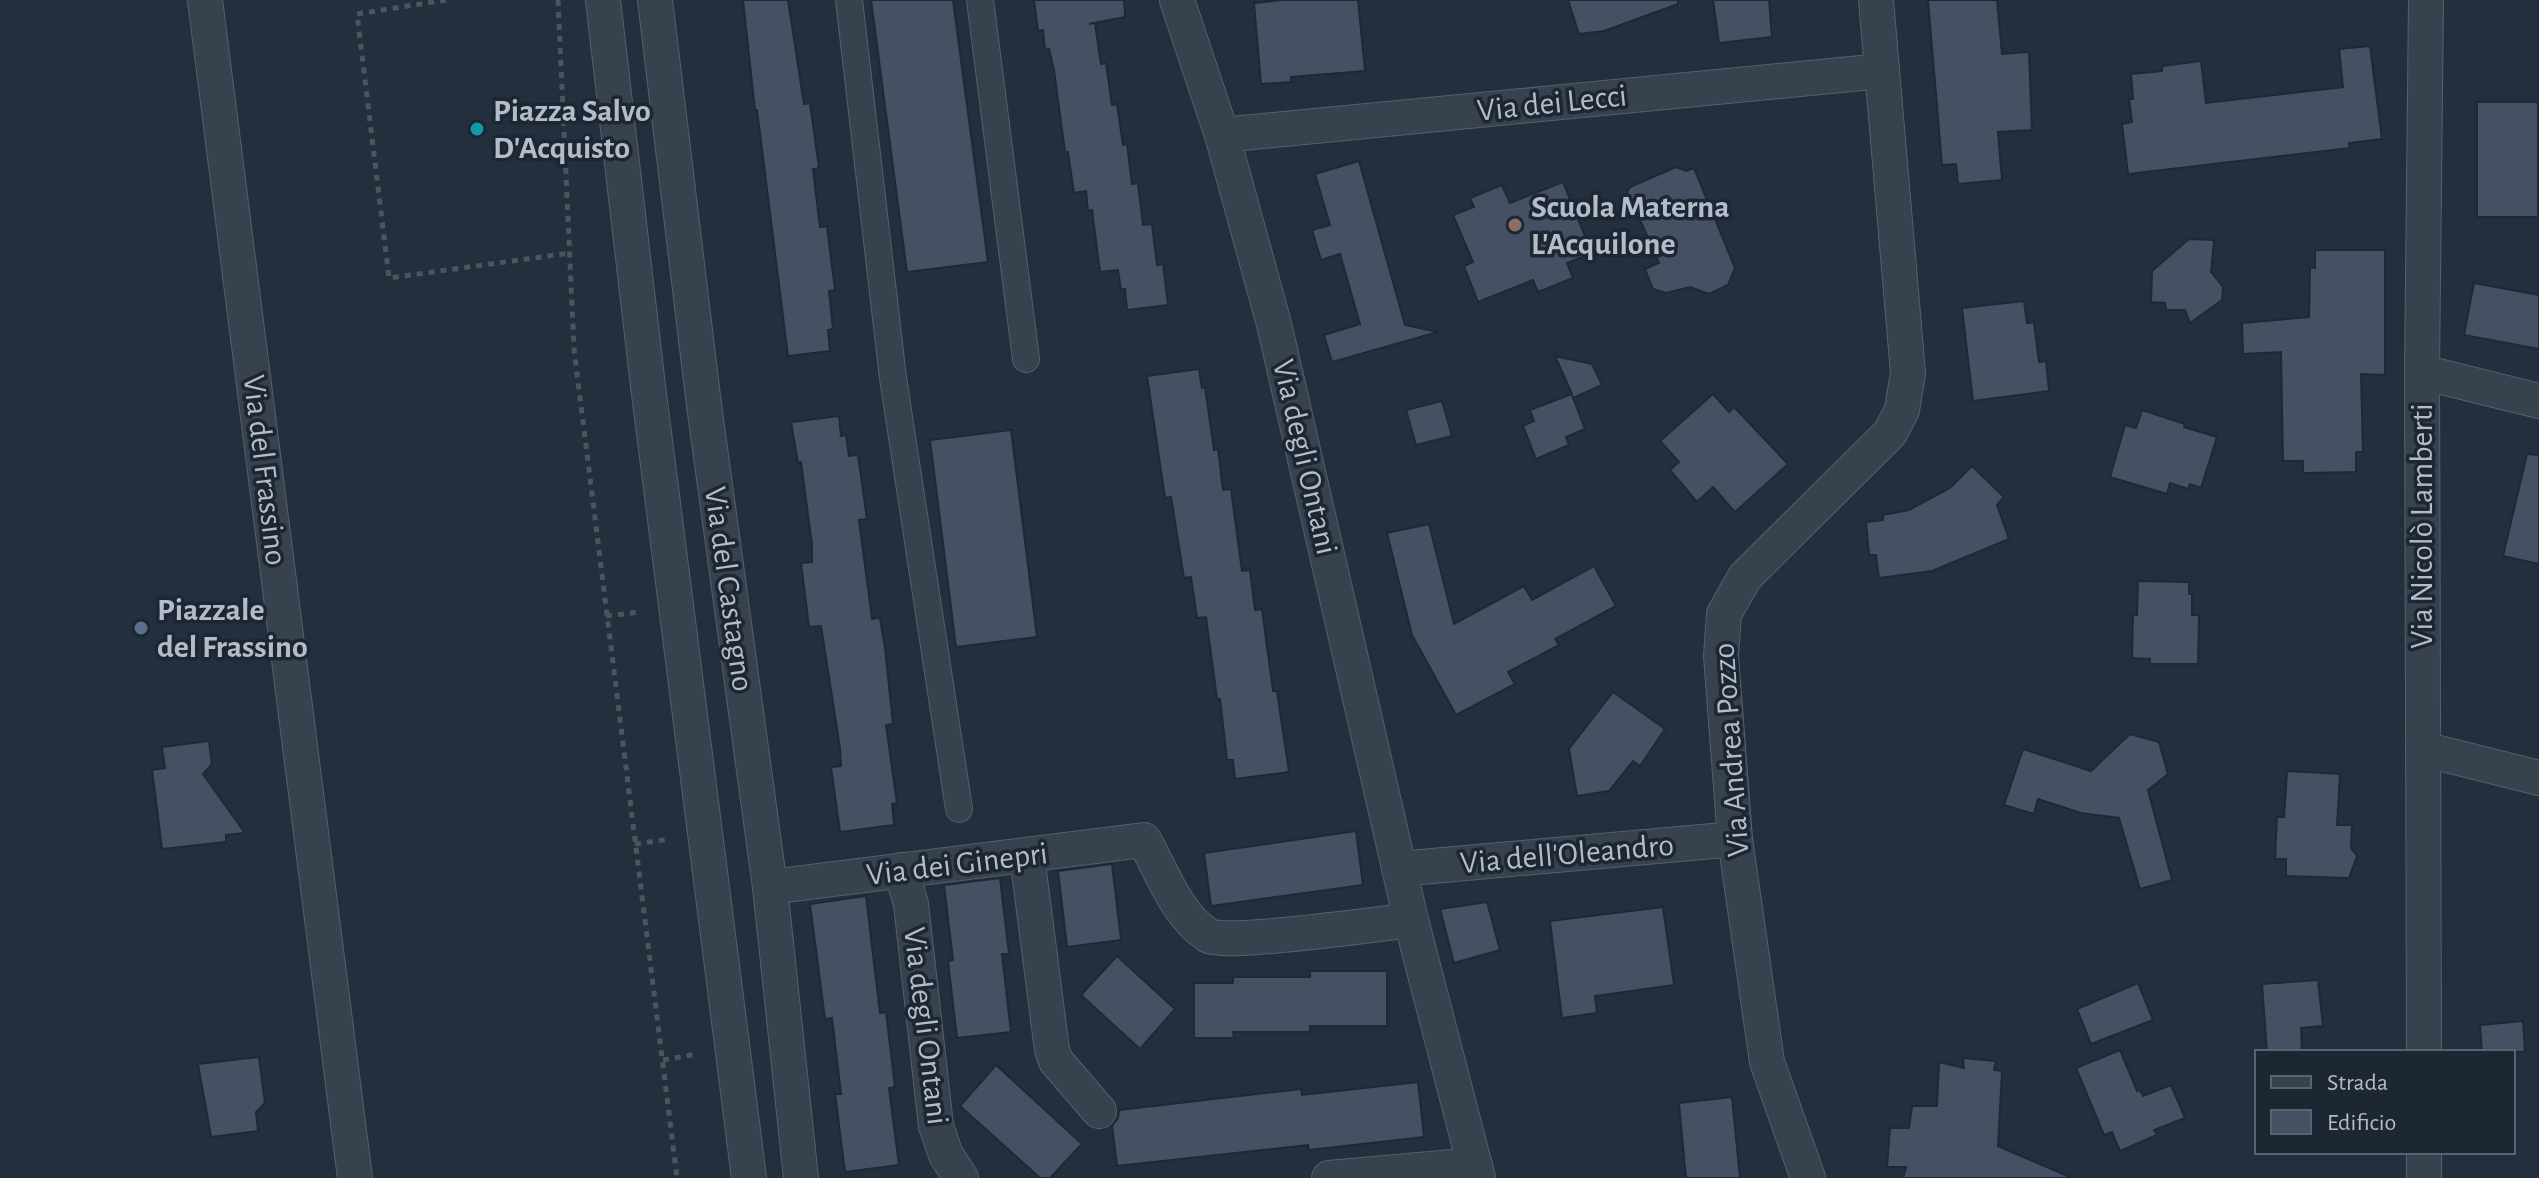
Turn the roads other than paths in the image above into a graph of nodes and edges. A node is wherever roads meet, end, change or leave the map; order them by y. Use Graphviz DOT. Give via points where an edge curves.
graph roads {
  1 [pos="205,0"];
  2 [pos="603,0"];
  3 [pos="655,0"];
  4 [pos="849,0"];
  5 [pos="980,0"];
  6 [pos="1177,0"];
  7 [pos="1876,0"];
  8 [pos="2426,0"];
  9 [pos="1882,71"];
  10 [pos="1222,135"];
  11 [pos="1026,359"];
  12 [pos="2422,372"];
  13 [pos="2539,401"];
  14 [pos="2423,749"];
  15 [pos="2539,778"];
  16 [pos="959,809"];
  17 [pos="1735,839"];
  18 [pos="1027,856"];
  19 [pos="1399,869"];
  20 [pos="901,870"];
  21 [pos="770,887"];
  22 [pos="1411,920"];
  23 [pos="2424,1050"];
  24 [pos="1099,1111"];
  25 [pos="2424,1154"];
  26 [pos="1477,1172"];
  27 [pos="355,1178"];
  28 [pos="749,1178"];
  29 [pos="801,1178"];
  30 [pos="961,1178"];
  31 [pos="1329,1178"];
  32 [pos="1808,1178"];
  33 [pos="2424,1178"];
  1 -- 27 [label="street, Via del Frassino"];
  2 -- 28 [label="street, Via del Castagno"];
  3 -- 21 [label="street, Via del Castagno"];
  4 -- 16 [label="street" via="893,378"];
  5 -- 11 [label="street"];
  6 -- 10 [label="street, Via degli Ontani"];
  7 -- 9 [label="street, Via Andrea Pozzo"];
  8 -- 12 [label="street, Via Nicolò Lamberti"];
  9 -- 10 [label="street, Via dei Lecci"];
  9 -- 17 [label="street, Via Andrea Pozzo" via="1908,373 1902,410 1890,433 1745,577 1724,614 1721,656"];
  10 -- 19 [label="street, Via degli Ontani" via="1274,324"];
  12 -- 13 [label="street"];
  12 -- 14 [label="street, Via Nicolò Lamberti"];
  14 -- 15 [label="street"];
  14 -- 23 [label="street, Via Nicolò Lamberti"];
  17 -- 19 [label="street, Via dell'Oleandro"];
  17 -- 32 [label="street, Via Andrea Pozzo" via="1767,1062"];
  18 -- 20 [label="street, Via dei Ginepri"];
  18 -- 22 [label="street, Via dei Ginepri" via="1144,840 1185,916 1211,938"];
  18 -- 24 [label="street" via="1052,1050"];
  19 -- 22 [label="street, Via degli Ontani"];
  20 -- 21 [label="street, Via dei Ginepri"];
  20 -- 30 [label="street, Via degli Ontani" via="911,904 936,1126"];
  21 -- 29 [label="street, Via del Castagno"];
  22 -- 26 [label="street, Via degli Ontani"];
  25 -- 33 [label="street"];
  26 -- 31 [label="street, Via degli Ontani"];
}
